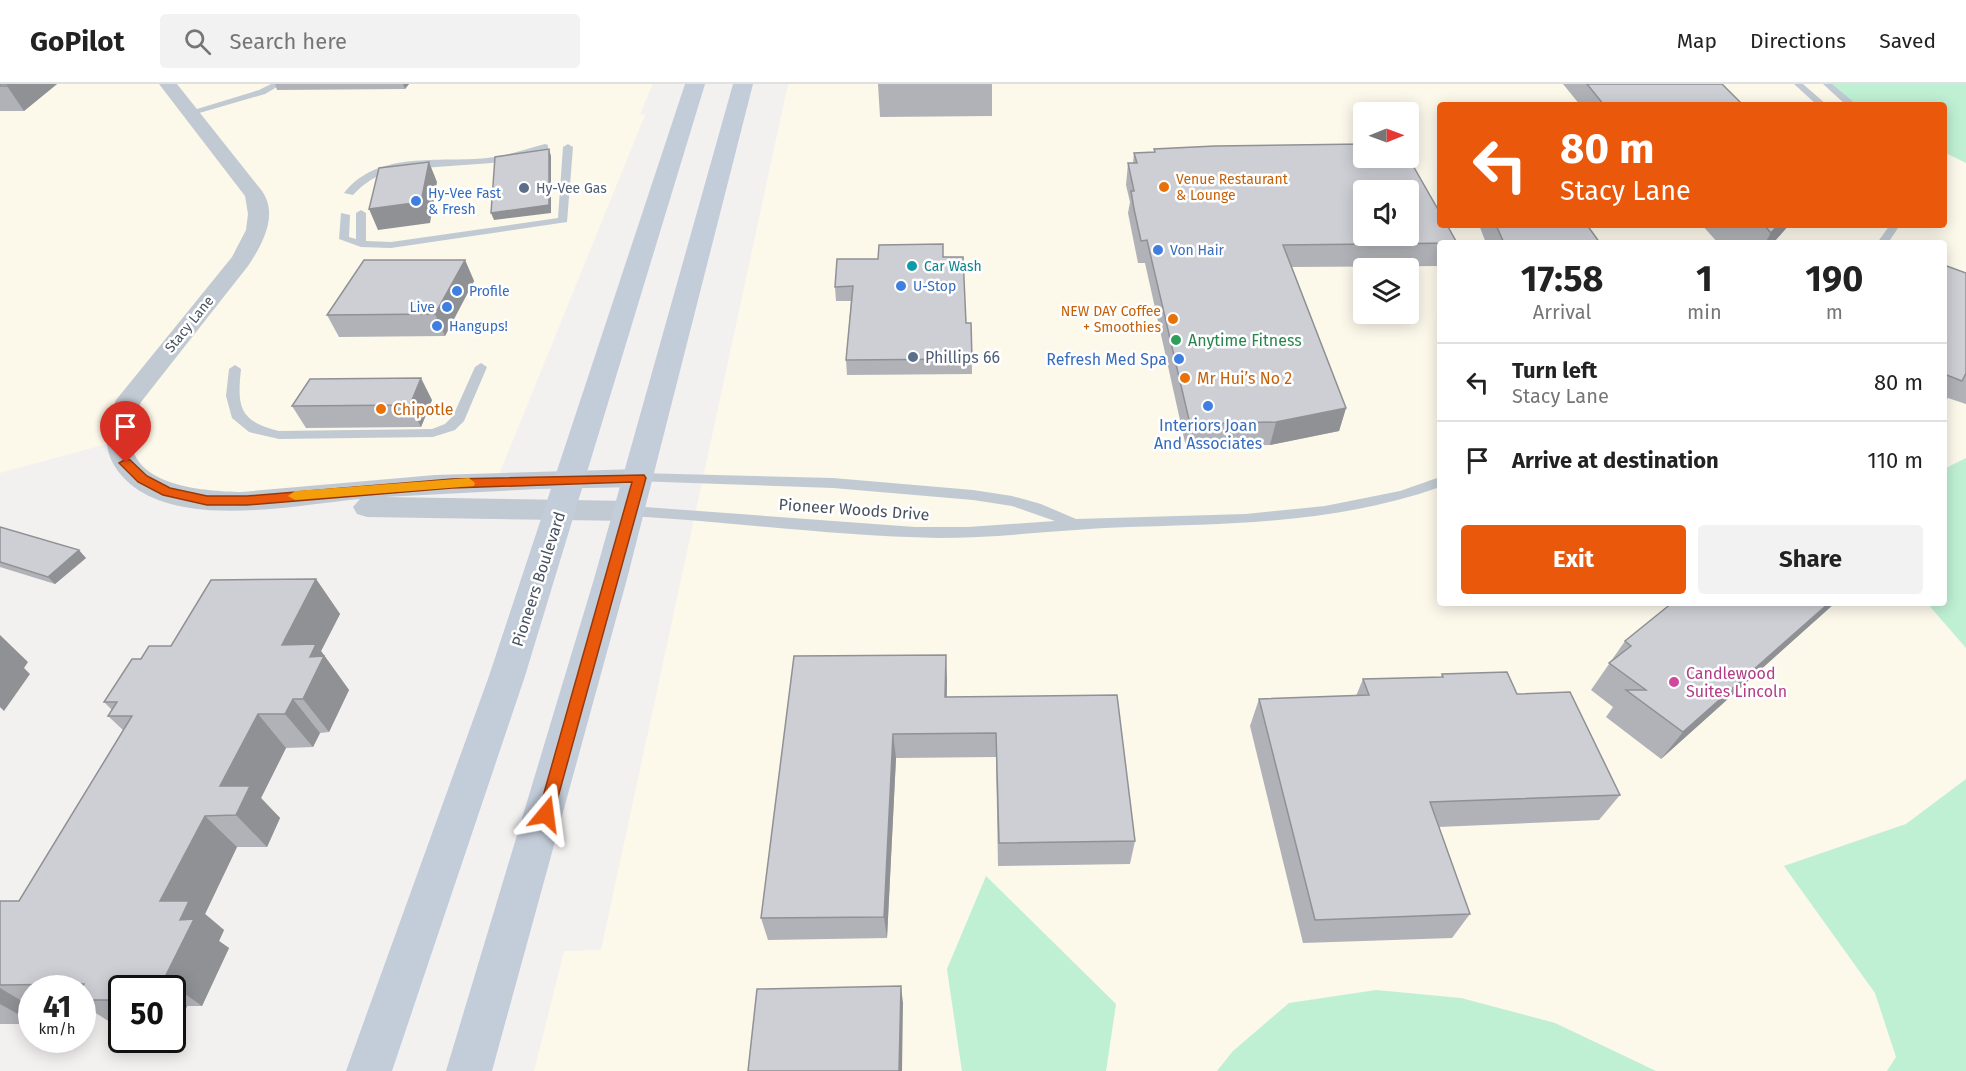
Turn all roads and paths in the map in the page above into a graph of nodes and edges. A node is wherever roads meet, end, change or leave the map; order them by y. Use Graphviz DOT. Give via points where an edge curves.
graph roads {
  1 [pos="168,84"];
  2 [pos="278,84"];
  3 [pos="695,84"];
  4 [pos="744,84"];
  5 [pos="1798,84"];
  6 [pos="1827,84"];
  7 [pos="1819,102"];
  8 [pos="1848,102"];
  9 [pos="189,113"];
  10 [pos="544,147"];
  11 [pos="568,147"];
  12 [pos="369,177"];
  13 [pos="365,191"];
  14 [pos="349,193"];
  15 [pos="361,213"];
  16 [pos="345,215"];
  17 [pos="361,243"];
  18 [pos="481,367"];
  19 [pos="235,369"];
  20 [pos="571,478"];
  21 [pos="639,478"];
  22 [pos="1437,483"];
  23 [pos="247,500"];
  24 [pos="561,509"];
  25 [pos="631,511"];
  26 [pos="1074,523"];
  27 [pos="369,1071"];
  28 [pos="469,1071"];
  1 -- 9 [label="street, Stacy Lane"];
  2 -- 9 [label="lane"];
  3 -- 20 [label="main road, Pioneers Boulevard"];
  4 -- 21 [label="main road"];
  5 -- 7 [label="lane"];
  6 -- 8 [label="lane"];
  9 -- 23 [label="street, Stacy Lane" via="255,195 260,211 258,227 240,261 129,400 118,441 126,463 142,479 167,492 200,500"];
  10 -- 12 [label="lane" via="486,161 407,164"];
  11 -- 17 [label="lane" via="563,220 391,245"];
  12 -- 13 [label="lane"];
  12 -- 14 [label="lane"];
  15 -- 17 [label="lane"];
  16 -- 17 [label="lane" via="344,238"];
  18 -- 19 [label="lane" via="459,418 450,427 433,433 279,435 254,429 239,418 232,396"];
  20 -- 21 [label="street, Stacy Lane"];
  20 -- 23 [label="street, Stacy Lane" via="364,489"];
  20 -- 24 [label="main road, Pioneers Boulevard"];
  21 -- 25 [label="main road"];
  21 -- 26 [label="lane, Pioneer Woods Drive" via="833,483 973,495 1041,509"];
  22 -- 26 [label="lane, Pioneer Woods Drive" via="1313,513"];
  23 -- 24 [label="street, Stacy Lane" via="341,507"];
  24 -- 25 [label="street, Stacy Lane"];
  24 -- 27 [label="main road, Pioneers Boulevard"];
  25 -- 26 [label="lane, Pioneer Woods Drive" via="916,532 988,532"];
  25 -- 28 [label="main road"];
}
